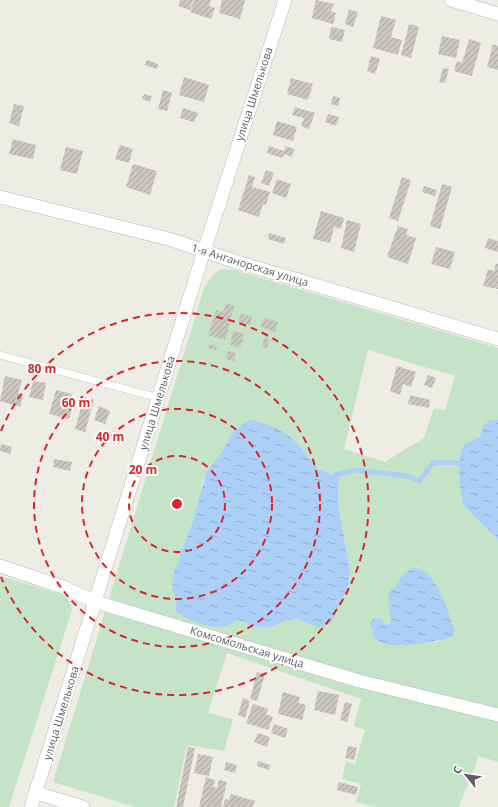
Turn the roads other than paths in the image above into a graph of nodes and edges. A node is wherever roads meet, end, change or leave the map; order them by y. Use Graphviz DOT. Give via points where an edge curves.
graph roads {
  1 [pos="285,0"];
  2 [pos="451,0"];
  3 [pos="498,14"];
  4 [pos="0,197"];
  5 [pos="204,251"];
  6 [pos="498,339"];
  7 [pos="0,355"];
  8 [pos="159,398"];
  9 [pos="0,566"];
  10 [pos="96,602"];
  11 [pos="498,715"];
  12 [pos="36,793"];
  13 [pos="31,807"];
  14 [pos="83,807"];
  1 -- 5 [label="street, улица Шмелькова"];
  2 -- 3 [label="street"];
  4 -- 5 [label="street, 1-я Анганорская улица"];
  5 -- 6 [label="street, 1-я Анганорская улица"];
  5 -- 8 [label="street, улица Шмелькова"];
  7 -- 8 [label="lane"];
  8 -- 10 [label="street, улица Шмелькова"];
  9 -- 10 [label="street, Комсомольская улица" via="63,587"];
  10 -- 11 [label="street, Комсомольская улица" via="359,682"];
  10 -- 12 [label="street, улица Шмелькова"];
  12 -- 13 [label="street, улица Шмелькова"];
  12 -- 14 [label="street"];
}
